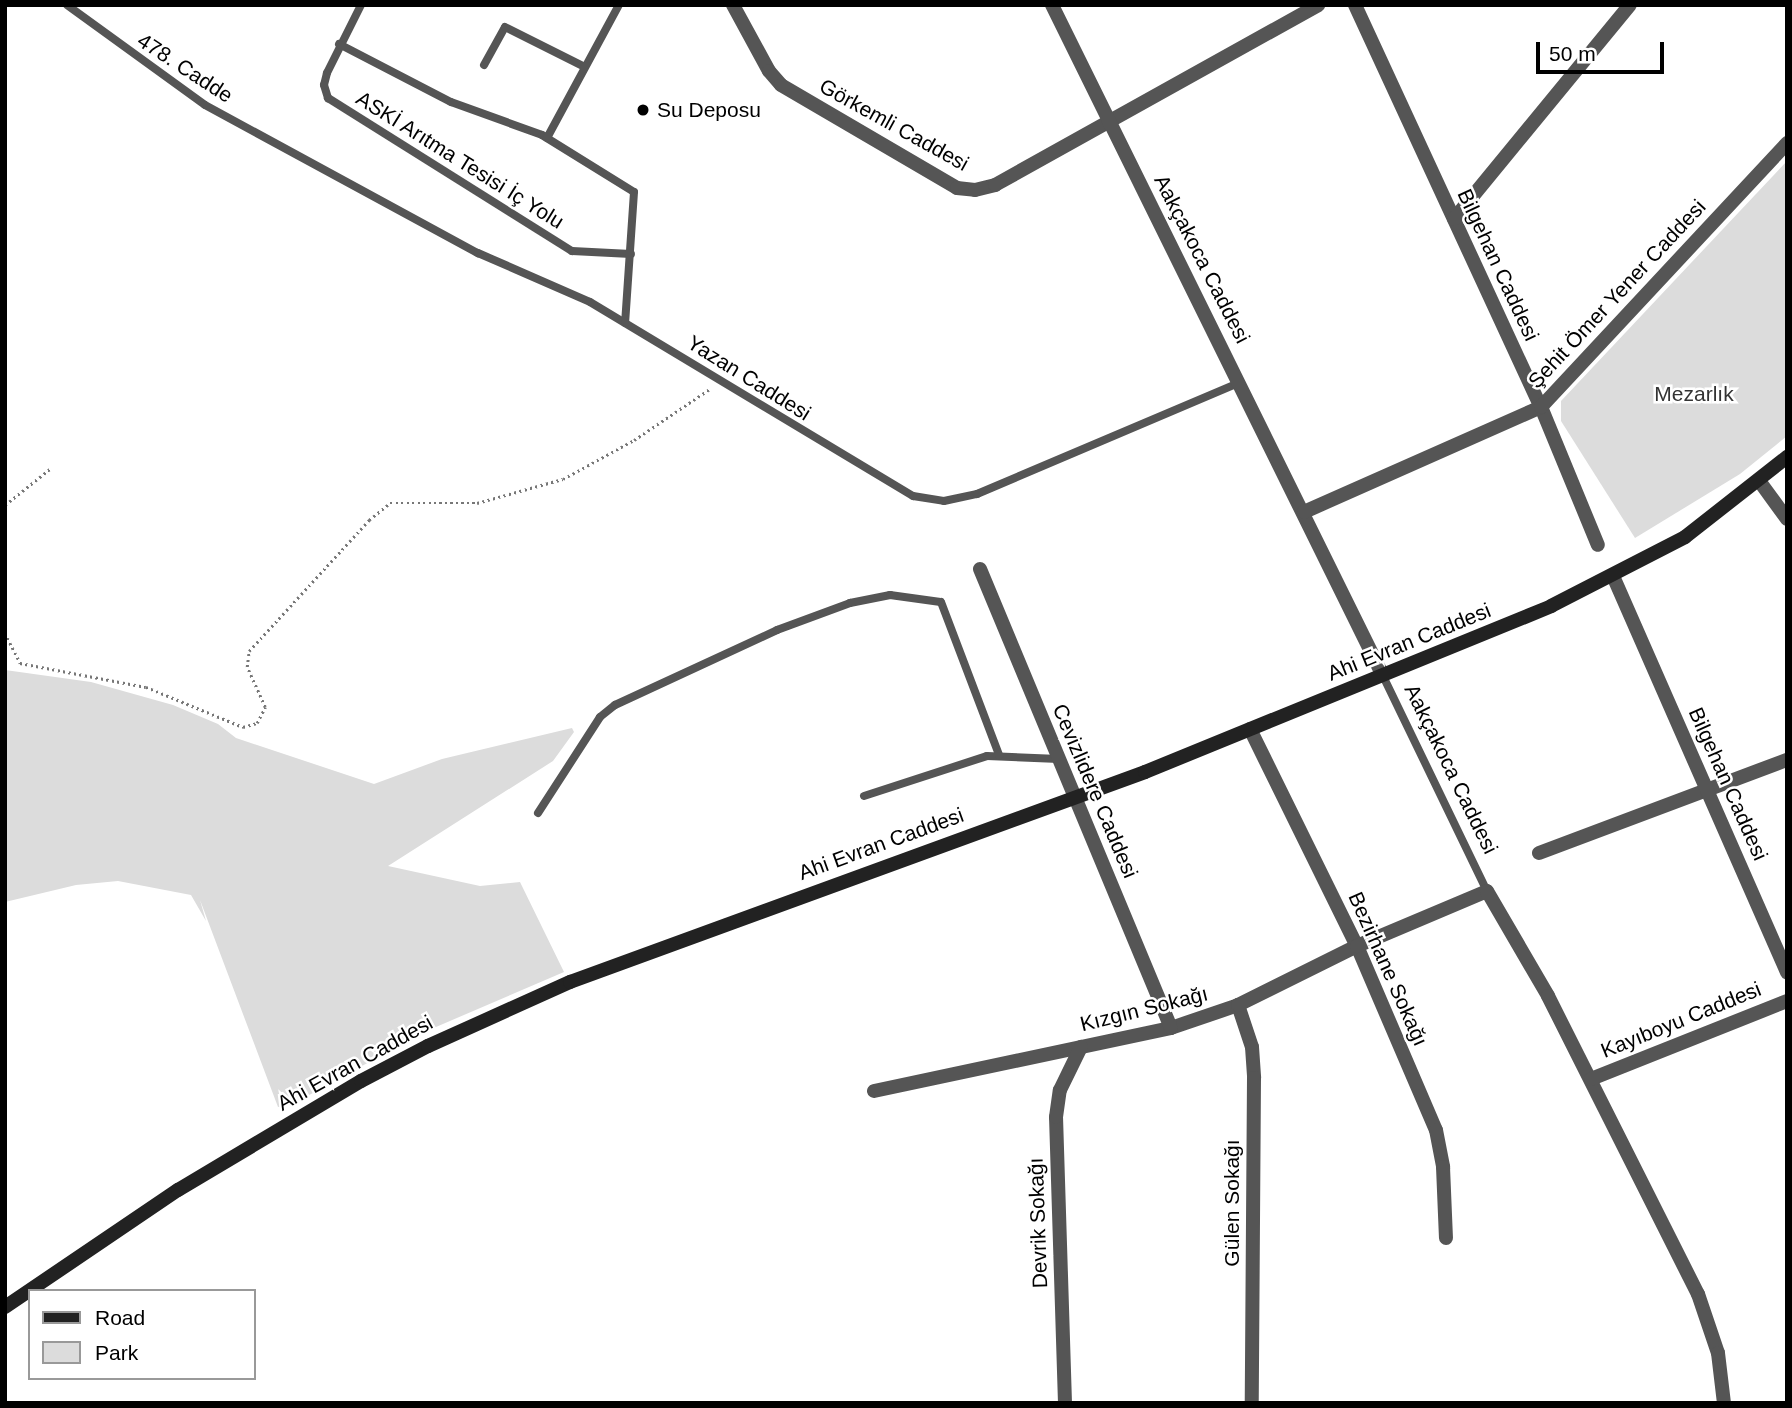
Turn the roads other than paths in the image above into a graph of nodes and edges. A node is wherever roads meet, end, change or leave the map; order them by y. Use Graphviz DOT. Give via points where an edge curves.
graph roads {
  1 [pos="67,5"];
  2 [pos="361,5"];
  3 [pos="619,5"];
  4 [pos="733,5"];
  5 [pos="1052,5"];
  6 [pos="1318,5"];
  7 [pos="1355,5"];
  8 [pos="1630,5"];
  9 [pos="340,44"];
  10 [pos="484,65"];
  11 [pos="585,67"];
  12 [pos="1110,122"];
  13 [pos="252,131"];
  14 [pos="547,138"];
  15 [pos="1787,143"];
  16 [pos="1454,219"];
  17 [pos="631,254"];
  18 [pos="625,323"];
  19 [pos="1241,382"];
  20 [pos="1541,407"];
  21 [pos="1787,457"];
  22 [pos="1759,482"];
  23 [pos="1304,512"];
  24 [pos="1787,519"];
  25 [pos="1598,545"];
  26 [pos="980,569"];
  27 [pos="1613,576"];
  28 [pos="1383,676"];
  29 [pos="1250,729"];
  30 [pos="999,755"];
  31 [pos="1059,759"];
  32 [pos="1787,760"];
  33 [pos="1708,789"];
  34 [pos="864,796"];
  35 [pos="1075,798"];
  36 [pos="538,813"];
  37 [pos="1539,852"];
  38 [pos="1486,891"];
  39 [pos="1357,946"];
  40 [pos="1787,972"];
  41 [pos="1787,1001"];
  42 [pos="1238,1005"];
  43 [pos="1171,1028"];
  44 [pos="1082,1047"];
  45 [pos="1591,1079"];
  46 [pos="874,1091"];
  47 [pos="1446,1238"];
  48 [pos="32,1289"];
  49 [pos="28,1291"];
  50 [pos="5,1307"];
  51 [pos="1065,1403"];
  52 [pos="1252,1403"];
  53 [pos="1724,1403"];
  1 -- 13 [label="lane, 478. Cadde" via="194,97"];
  2 -- 9 [label="lane, ASKİ Arıtma Tesisi İç Yolu"];
  3 -- 11 [label="lane"];
  4 -- 12 [label="street, Görkemli Caddesi" via="781,85 957,188 995,185"];
  5 -- 12 [label="street, Aakçakoca Caddesi"];
  6 -- 12 [label="street, Görkemli Caddesi"];
  7 -- 16 [label="street, Bilgehan Caddesi"];
  8 -- 16 [label="street"];
  9 -- 14 [label="lane, ASKİ Arıtma Tesisi İç Yolu" via="451,102"];
  9 -- 17 [label="lane, ASKİ Arıtma Tesisi İç Yolu" via="324,85 328,98 572,251"];
  10 -- 11 [label="lane" via="505,27"];
  11 -- 14 [label="lane"];
  12 -- 19 [label="street, Aakçakoca Caddesi"];
  13 -- 18 [label="lane, Yazan Caddesi" via="478,253"];
  14 -- 17 [label="lane, ASKİ Arıtma Tesisi İç Yolu" via="634,192"];
  15 -- 20 [label="street, Şehit Ömer Yener Caddesi"];
  16 -- 20 [label="street, Bilgehan Caddesi"];
  17 -- 18 [label="lane, ASKİ Arıtma Tesisi İç Yolu"];
  18 -- 19 [label="lane, Yazan Caddesi" via="892,487 944,501 977,494"];
  19 -- 23 [label="street, Aakçakoca Caddesi"];
  20 -- 23 [label="street, Şehit Ömer Yener Caddesi"];
  20 -- 25 [label="street, Bilgehan Caddesi"];
  21 -- 22 [label="main road, Ahi Evran Caddesi"];
  22 -- 24 [label="street"];
  22 -- 27 [label="main road, Ahi Evran Caddesi" via="1685,537"];
  23 -- 28 [label="street, Aakçakoca Caddesi"];
  26 -- 31 [label="street, Cevizlidere Caddesi"];
  27 -- 28 [label="main road, Ahi Evran Caddesi"];
  27 -- 33 [label="street, Bilgehan Caddesi"];
  28 -- 29 [label="main road, Ahi Evran Caddesi"];
  28 -- 38 [label="lane, Aakçakoca Caddesi"];
  29 -- 35 [label="main road, Ahi Evran Caddesi"];
  29 -- 39 [label="street, Bezirhane Sokağı"];
  30 -- 31 [label="lane"];
  30 -- 34 [label="lane"];
  30 -- 36 [label="lane" via="941,602 890,595 850,603 777,630 615,705 600,717"];
  31 -- 35 [label="street, Cevizlidere Caddesi"];
  32 -- 33 [label="street"];
  33 -- 37 [label="street"];
  33 -- 40 [label="street, Bilgehan Caddesi"];
  35 -- 43 [label="street, Cevizlidere Caddesi"];
  35 -- 48 [label="main road, Ahi Evran Caddesi" via="681,940 428,1046 337,1094 178,1190"];
  38 -- 39 [label="street, Kızgın Sokağı"];
  38 -- 45 [label="street, Aakçakoca Caddesi"];
  39 -- 42 [label="street, Kızgın Sokağı"];
  39 -- 47 [label="street, Bezirhane Sokağı" via="1436,1130 1443,1167"];
  41 -- 45 [label="street, Kayıboyu Caddesi"];
  42 -- 43 [label="street, Kızgın Sokağı"];
  42 -- 52 [label="street, Gülen Sokağı" via="1252,1047 1254,1078"];
  43 -- 44 [label="street, Kızgın Sokağı"];
  44 -- 46 [label="street, Kızgın Sokağı"];
  44 -- 51 [label="street, Devrik Sokağı" via="1060,1090 1056,1117"];
  45 -- 53 [label="street, Aakçakoca Caddesi" via="1710,1323"];
  49 -- 50 [label="main road, Ahi Evran Caddesi"];
}
